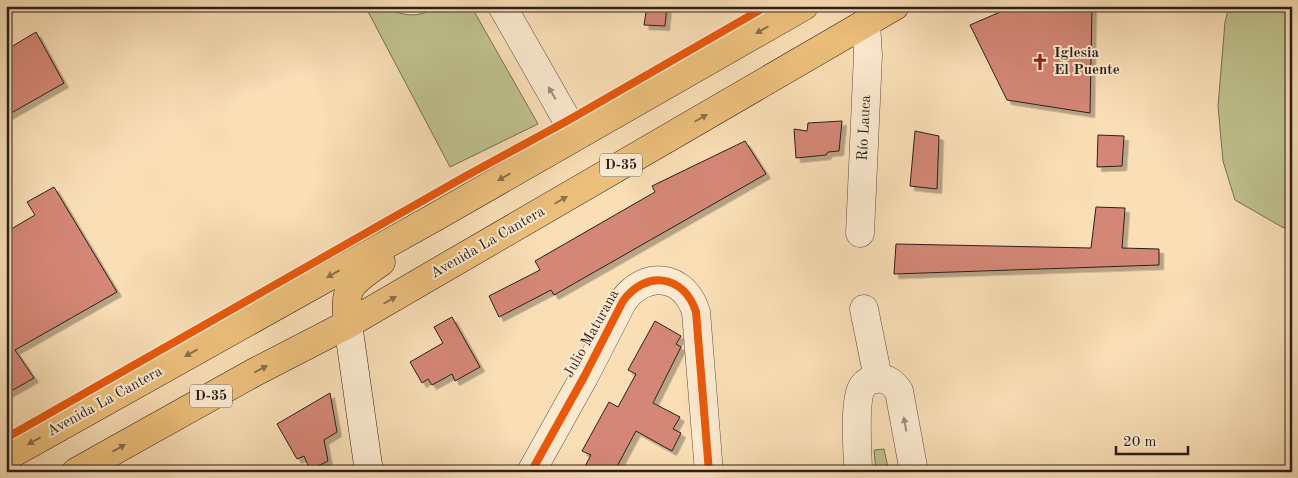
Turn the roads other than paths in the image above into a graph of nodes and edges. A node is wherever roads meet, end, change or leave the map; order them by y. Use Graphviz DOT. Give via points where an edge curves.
graph roads {
  1 [pos="502,6"];
  2 [pos="804,6"];
  3 [pos="895,6"];
  4 [pos="866,23"];
  5 [pos="576,136"];
  6 [pos="436,216"];
  7 [pos="860,233"];
  8 [pos="864,309"];
  9 [pos="348,324"];
  10 [pos="878,378"];
  11 [pos="6,457"];
  12 [pos="76,472"];
  13 [pos="369,472"];
  14 [pos="531,472"];
  15 [pos="709,472"];
  16 [pos="858,472"];
  17 [pos="914,472"];
  5 -- 1 [label="street, one-way"];
  2 -- 5 [label="highway, Avenida La Cantera, one-way"];
  3 -- 4 [label="highway, Avenida La Cantera / D-35"];
  4 -- 7 [label="street, Río Lauca" via="868,55"];
  9 -- 4 [label="highway, Avenida La Cantera / D-35, one-way"];
  5 -- 6 [label="highway, Avenida La Cantera, one-way"];
  6 -- 9 [label="highway" via="403,246 356,279 347,293"];
  6 -- 11 [label="highway, Avenida La Cantera, one-way"];
  8 -- 10 [label="street"];
  12 -- 9 [label="highway, Avenida La Cantera / D-35, one-way"];
  9 -- 13 [label="street"];
  10 -- 16 [label="street" via="862,387 858,398"];
  17 -- 10 [label="street, one-way" via="899,390 891,381"];
  14 -- 15 [label="street, Julio Maturana" via="623,301 639,285 661,280 688,294 696,312"];
}
